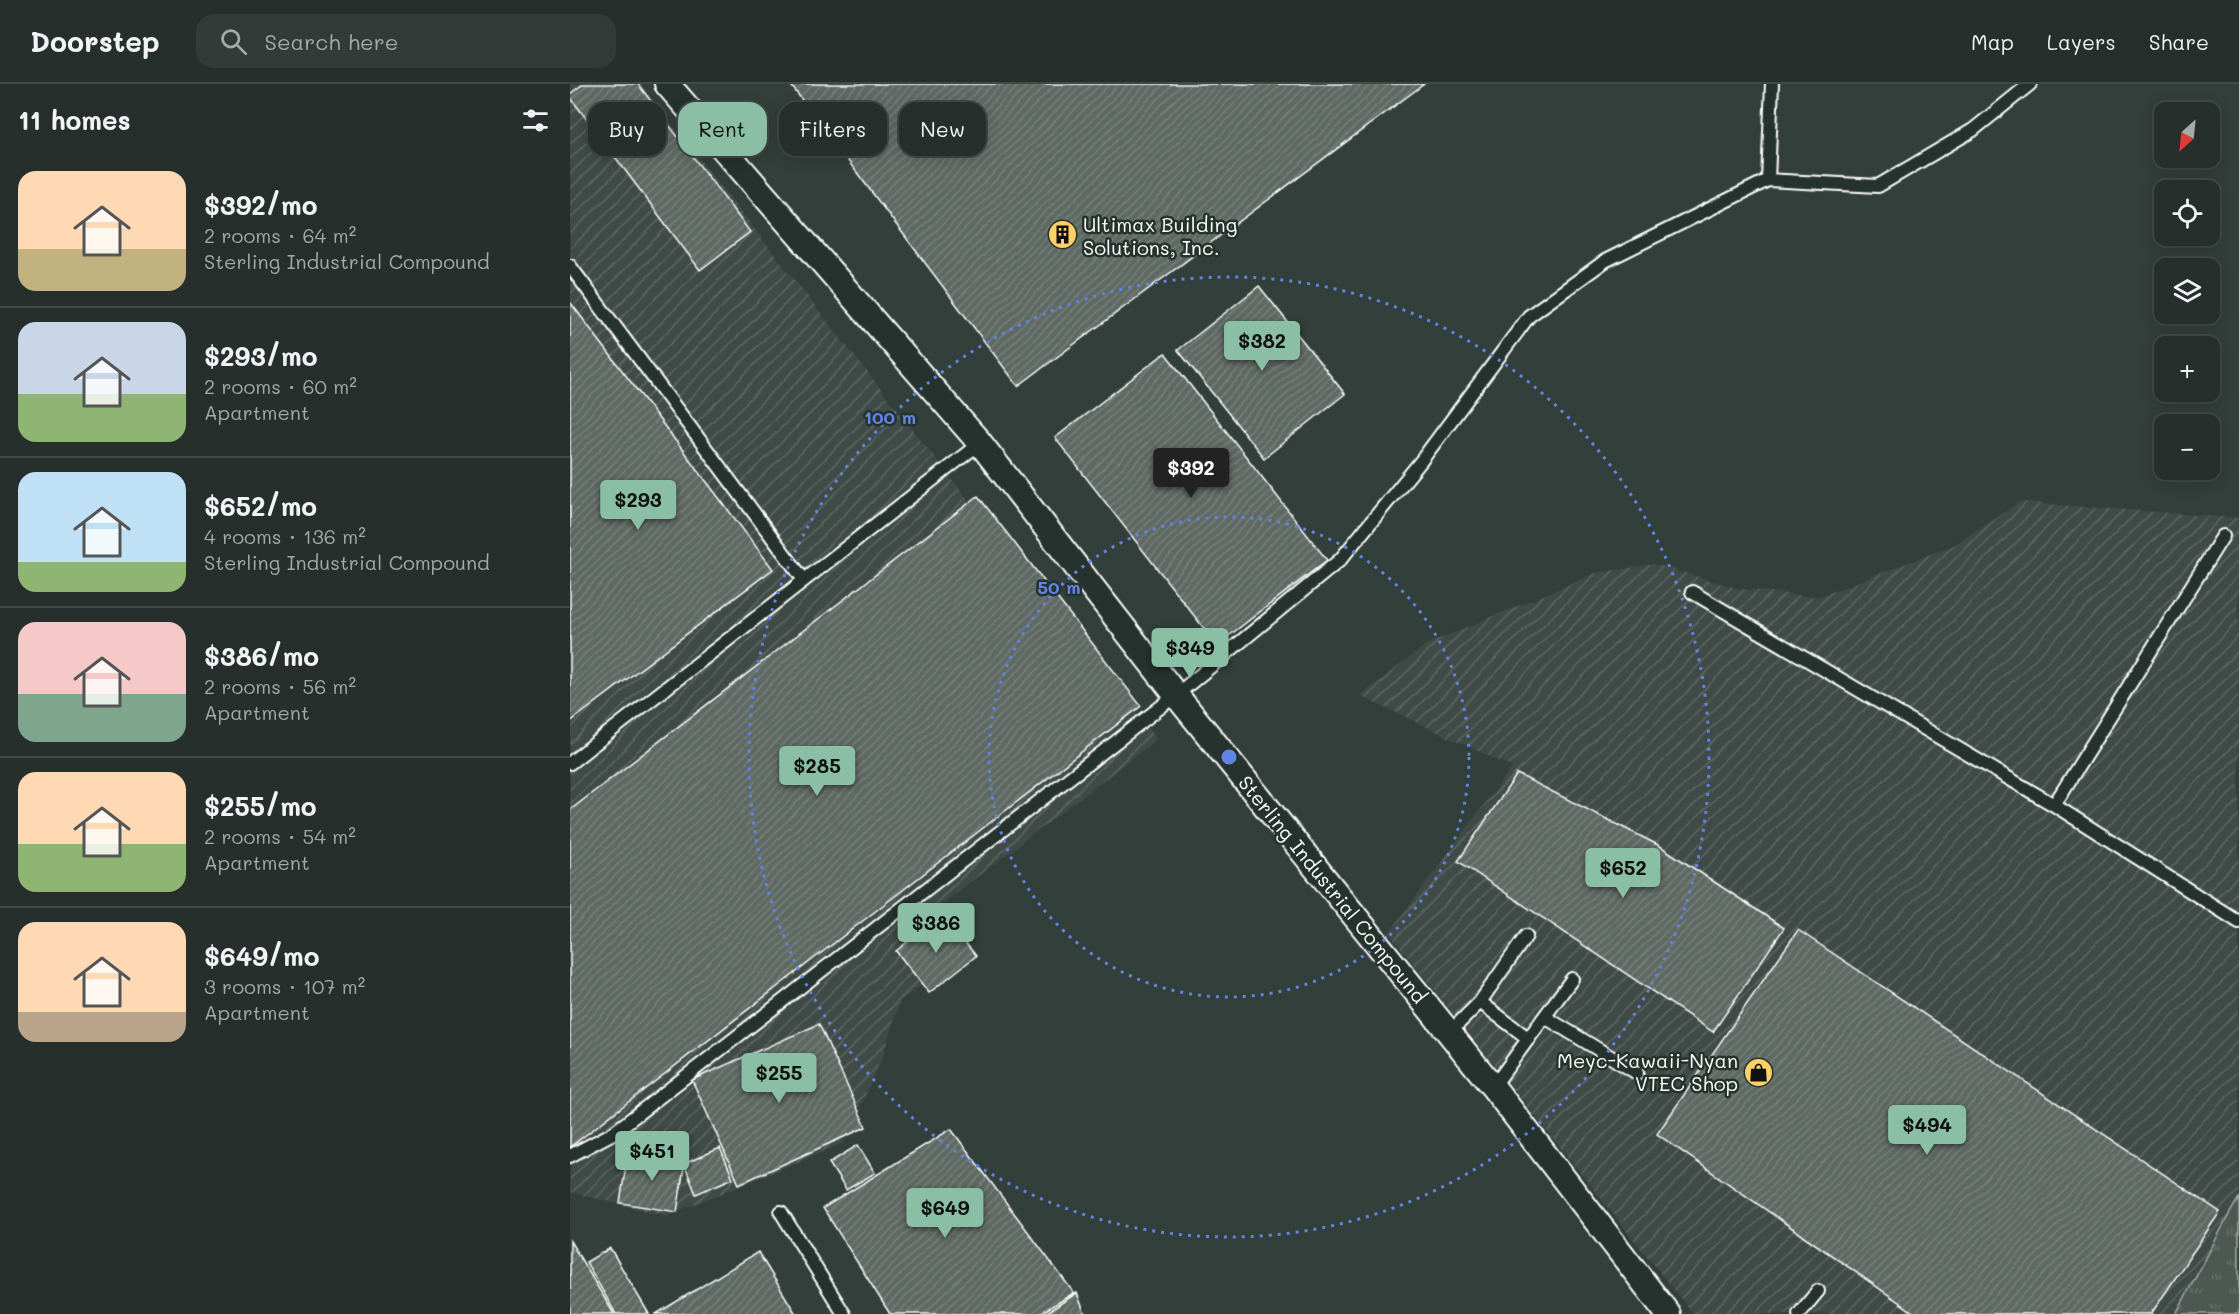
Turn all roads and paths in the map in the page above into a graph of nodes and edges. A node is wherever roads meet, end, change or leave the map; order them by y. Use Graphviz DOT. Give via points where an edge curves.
graph roads {
  1 [pos="667,84"];
  2 [pos="1772,84"];
  3 [pos="2030,84"];
  4 [pos="1768,180"];
  5 [pos="570,266"];
  6 [pos="980,443"];
  7 [pos="2223,536"];
  8 [pos="804,580"];
  9 [pos="1692,592"];
  10 [pos="1176,695"];
  11 [pos="570,764"];
  12 [pos="2054,805"];
  13 [pos="2239,922"];
  14 [pos="1526,936"];
  15 [pos="1572,979"];
  16 [pos="1480,1002"];
  17 [pos="1545,1017"];
  18 [pos="1449,1033"];
  19 [pos="1529,1039"];
  20 [pos="1637,1073"];
  21 [pos="1493,1087"];
  22 [pos="570,1156"];
  23 [pos="782,1212"];
  24 [pos="1818,1292"];
  25 [pos="844,1314"];
  26 [pos="1668,1314"];
  27 [pos="1799,1314"];
  1 -- 6 [label="street, Sterling Industrial Compound"];
  2 -- 4 [label="lane"];
  3 -- 4 [label="lane" via="1972,130 1878,186"];
  4 -- 10 [label="lane" via="1605,261 1529,316 1421,461 1340,560"];
  5 -- 8 [label="lane"];
  6 -- 8 [label="lane"];
  6 -- 10 [label="street, Sterling Industrial Compound"];
  7 -- 12 [label="lane"];
  8 -- 11 [label="lane"];
  9 -- 12 [label="lane"];
  10 -- 18 [label="street, Sterling Industrial Compound"];
  10 -- 22 [label="lane" via="613,1133"];
  12 -- 13 [label="lane"];
  14 -- 16 [label="lane"];
  15 -- 17 [label="lane"];
  16 -- 18 [label="lane"];
  16 -- 19 [label="lane"];
  17 -- 19 [label="lane"];
  17 -- 20 [label="lane"];
  18 -- 21 [label="street, Sterling Industrial Compound"];
  19 -- 21 [label="lane"];
  21 -- 26 [label="street, Sterling Industrial Compound"];
  23 -- 25 [label="lane"];
  24 -- 27 [label="lane"];
}
